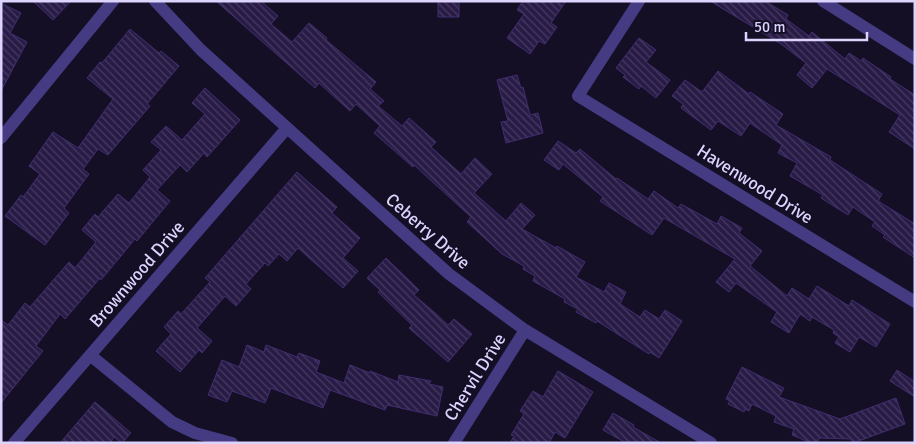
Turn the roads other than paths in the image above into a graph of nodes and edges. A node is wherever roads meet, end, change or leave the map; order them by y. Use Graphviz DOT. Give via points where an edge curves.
graph roads {
  1 [pos="113,1"];
  2 [pos="155,1"];
  3 [pos="638,1"];
  4 [pos="823,1"];
  5 [pos="915,59"];
  6 [pos="287,128"];
  7 [pos="1,138"];
  8 [pos="915,302"];
  9 [pos="525,330"];
  10 [pos="90,355"];
  11 [pos="14,443"];
  12 [pos="232,443"];
  13 [pos="454,443"];
  14 [pos="711,443"];
  1 -- 7 [label="street"];
  2 -- 6 [label="street, Ceberry Drive" via="201,50"];
  3 -- 8 [label="street, Havenwood Drive" via="578,96"];
  4 -- 5 [label="street"];
  6 -- 9 [label="street, Ceberry Drive" via="449,274"];
  6 -- 10 [label="street, Brownwood Drive"];
  9 -- 13 [label="street, Chervil Drive"];
  9 -- 14 [label="street, Ceberry Drive"];
  10 -- 11 [label="street, Brownwood Drive"];
  10 -- 12 [label="street" via="172,422 195,433"];
}
